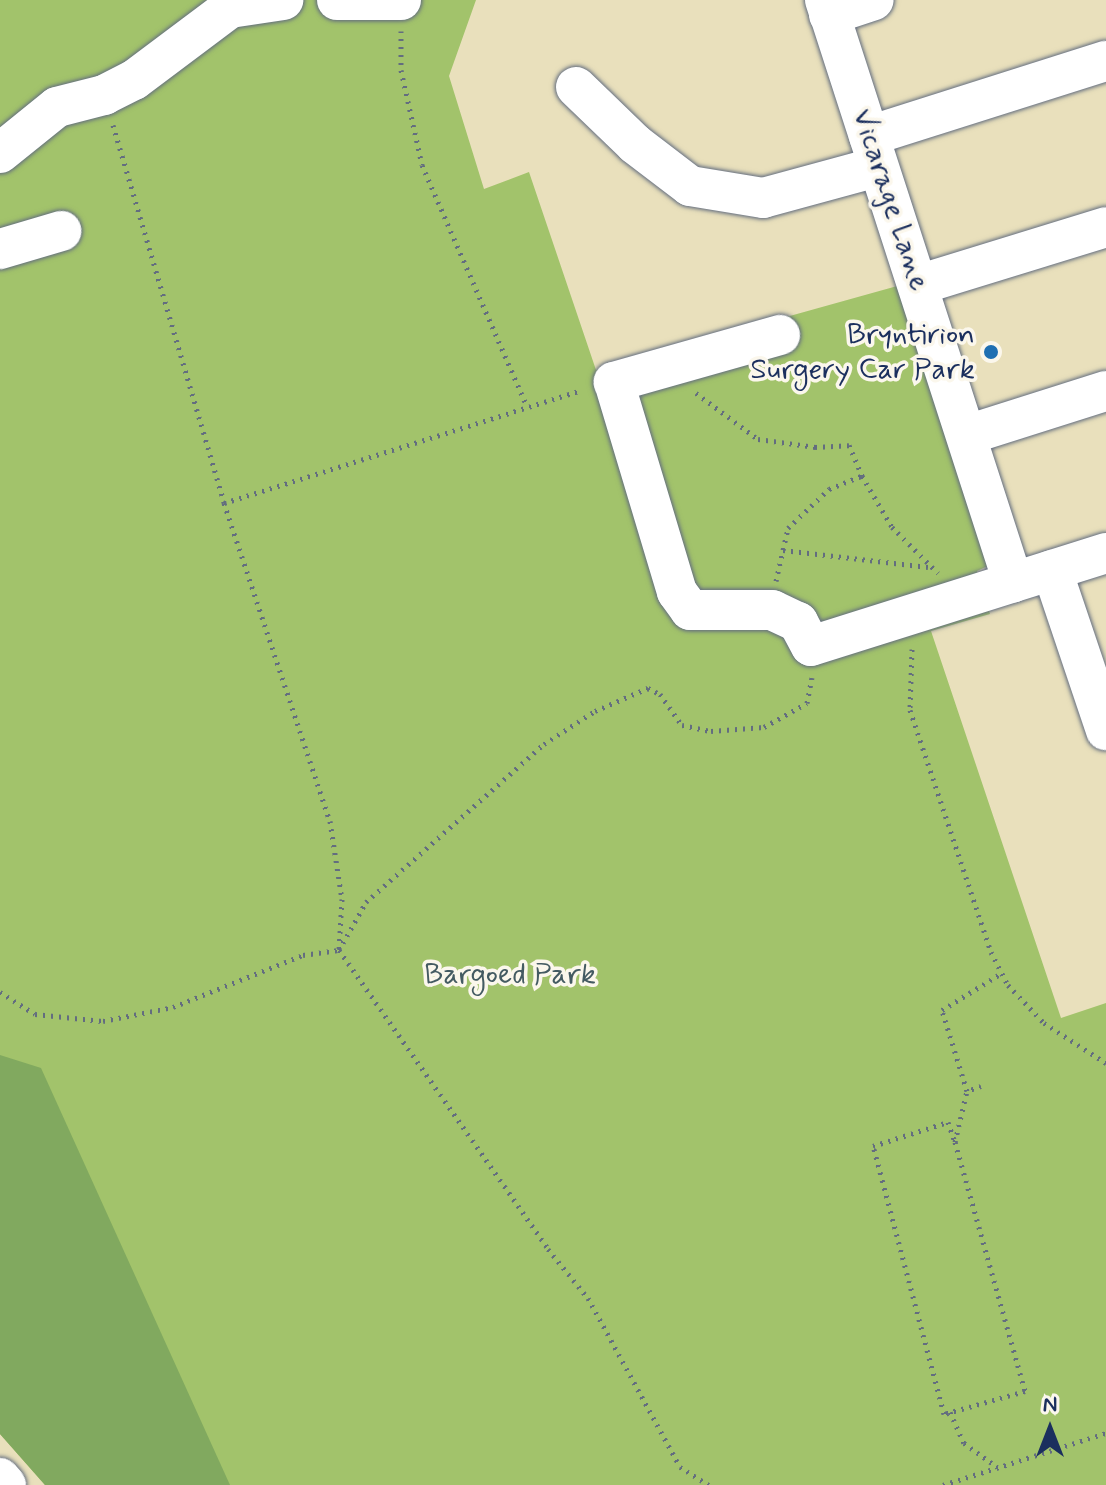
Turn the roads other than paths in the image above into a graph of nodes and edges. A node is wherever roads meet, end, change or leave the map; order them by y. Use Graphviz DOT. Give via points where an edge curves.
graph roads {
  1 [pos="283,0"];
  2 [pos="337,0"];
  3 [pos="874,0"];
  4 [pos="401,1"];
  5 [pos="827,7"];
  6 [pos="1106,61"];
  7 [pos="576,87"];
  8 [pos="873,151"];
  9 [pos="0,153"];
  10 [pos="1106,227"];
  11 [pos="61,231"];
  12 [pos="0,249"];
  13 [pos="918,285"];
  14 [pos="780,335"];
  15 [pos="1106,391"];
  16 [pos="967,435"];
  17 [pos="1106,553"];
  18 [pos="1052,570"];
  19 [pos="1013,582"];
  20 [pos="1106,730"];
  21 [pos="0,1478"];
  22 [pos="6,1485"];
  1 -- 9 [label="street" via="230,8 134,80 104,95 57,107"];
  2 -- 4 [label="street"];
  3 -- 5 [label="street"];
  5 -- 8 [label="street, Vicarage Lane"];
  6 -- 8 [label="street"];
  7 -- 8 [label="street" via="635,144 690,186 763,198"];
  8 -- 13 [label="street, Vicarage Lane"];
  10 -- 13 [label="street"];
  11 -- 12 [label="street"];
  13 -- 16 [label="street, Vicarage Lane"];
  14 -- 19 [label="street" via="614,382 677,592 690,610 772,610 798,622 811,646"];
  15 -- 16 [label="street"];
  16 -- 19 [label="street, Vicarage Lane"];
  17 -- 18 [label="street"];
  18 -- 19 [label="street"];
  18 -- 20 [label="street"];
  21 -- 22 [label="street"];
}
